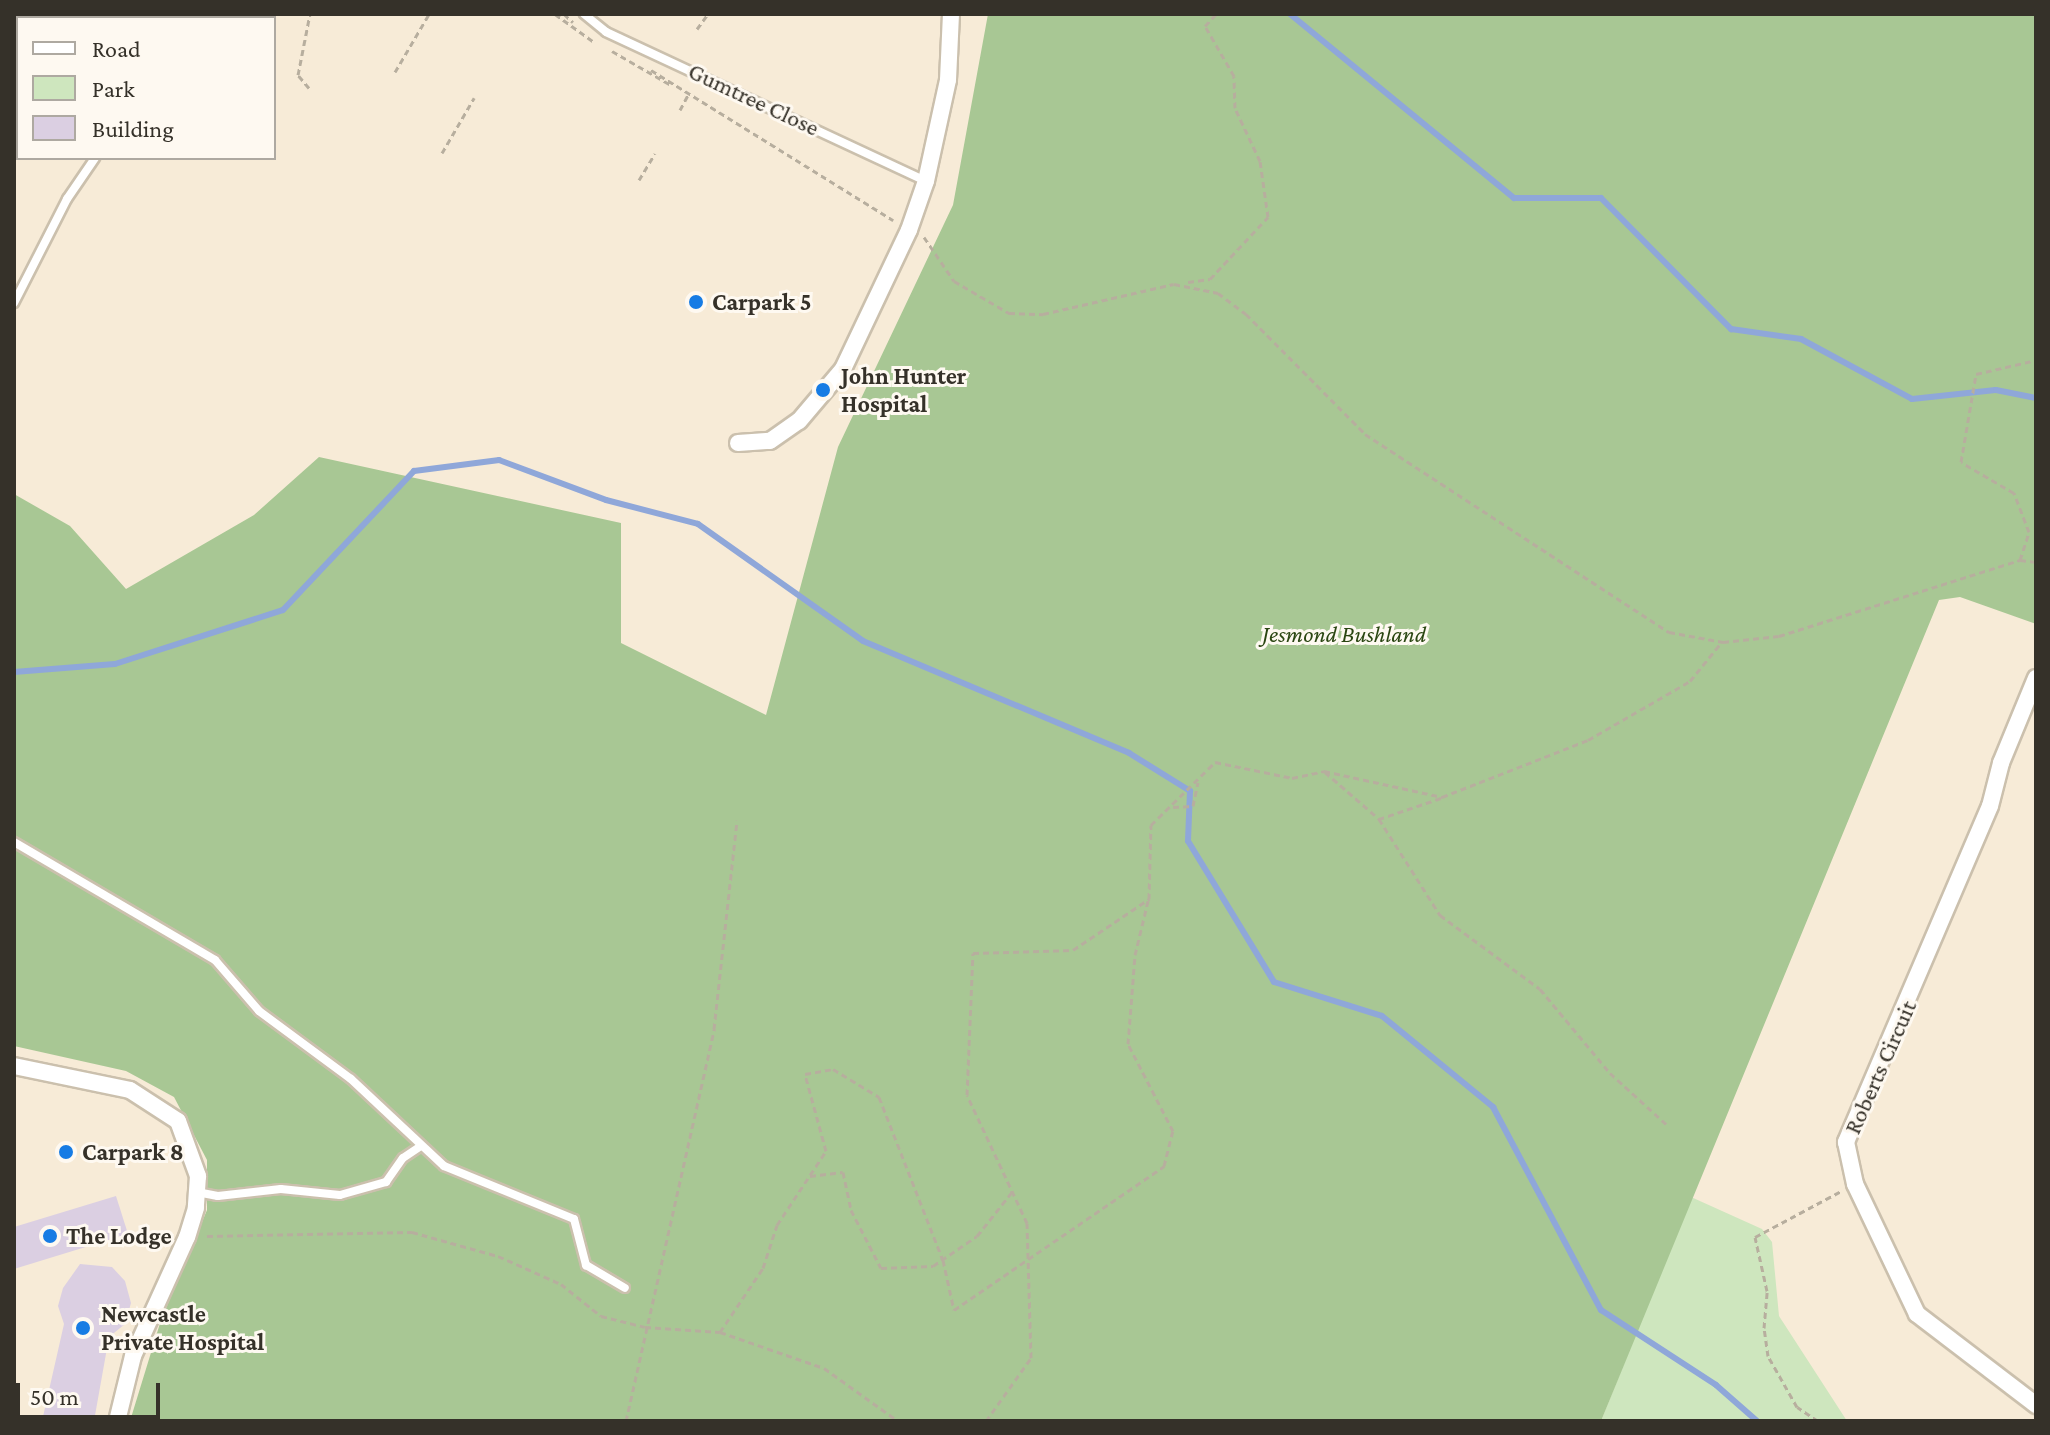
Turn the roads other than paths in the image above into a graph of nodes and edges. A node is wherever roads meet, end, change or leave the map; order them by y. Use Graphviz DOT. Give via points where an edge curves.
graph roads {
  1 [pos="584,14"];
  2 [pos="951,14"];
  3 [pos="94,160"];
  4 [pos="926,181"];
  5 [pos="14,303"];
  6 [pos="738,443"];
  7 [pos="2036,678"];
  8 [pos="14,842"];
  9 [pos="14,1066"];
  10 [pos="421,1146"];
  11 [pos="197,1192"];
  12 [pos="625,1288"];
  13 [pos="2036,1405"];
  14 [pos="117,1421"];
  1 -- 4 [label="lane, Gumtree Close" via="606,32"];
  2 -- 4 [label="street" via="948,80"];
  3 -- 5 [label="lane" via="67,199"];
  4 -- 6 [label="street" via="917,233 843,369 799,421 770,441"];
  7 -- 13 [label="street, Roberts Circuit" via="1978,835 1850,1132 1847,1155 1855,1184 1917,1314"];
  8 -- 10 [label="lane" via="215,960 259,1011 351,1079"];
  9 -- 11 [label="street" via="130,1090 178,1121 198,1176"];
  10 -- 11 [label="lane" via="403,1158 386,1182 340,1195 281,1189 218,1196"];
  10 -- 12 [label="lane" via="444,1166 574,1219 586,1265"];
  11 -- 14 [label="street" via="187,1237 133,1356"];
}
